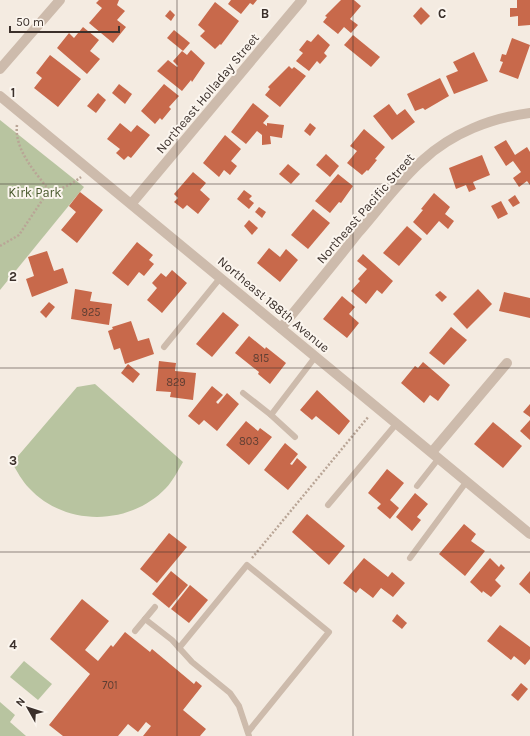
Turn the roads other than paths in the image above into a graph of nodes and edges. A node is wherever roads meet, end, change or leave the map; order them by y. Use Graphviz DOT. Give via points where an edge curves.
graph roads {
  1 [pos="60,0"];
  2 [pos="302,0"];
  3 [pos="0,69"];
  4 [pos="0,96"];
  5 [pos="530,113"];
  6 [pos="132,203"];
  7 [pos="221,277"];
  8 [pos="281,328"];
  9 [pos="164,347"];
  10 [pos="316,356"];
  11 [pos="507,363"];
  12 [pos="243,393"];
  13 [pos="271,415"];
  14 [pos="397,423"];
  15 [pos="295,437"];
  16 [pos="436,455"];
  17 [pos="467,481"];
  18 [pos="417,486"];
  19 [pos="328,505"];
  20 [pos="530,534"];
  21 [pos="410,558"];
  22 [pos="155,607"];
  23 [pos="145,619"];
  24 [pos="135,631"];
  25 [pos="179,648"];
  26 [pos="248,734"];
  1 -- 3 [label="street"];
  2 -- 6 [label="street, Northeast Holladay Street"];
  4 -- 6 [label="street, Northeast 188th Avenue"];
  5 -- 8 [label="street, Northeast Pacific Street" via="510,115 481,125 442,145 422,160 383,203"];
  6 -- 7 [label="street, Northeast 188th Avenue"];
  7 -- 8 [label="street, Northeast 188th Avenue"];
  7 -- 9 [label="lane"];
  8 -- 10 [label="street, Northeast 188th Avenue"];
  10 -- 13 [label="lane"];
  10 -- 14 [label="street, Northeast 188th Avenue"];
  11 -- 16 [label="street"];
  12 -- 13 [label="lane"];
  13 -- 15 [label="lane"];
  14 -- 16 [label="street, Northeast 188th Avenue"];
  14 -- 19 [label="lane"];
  16 -- 17 [label="street, Northeast 188th Avenue"];
  16 -- 18 [label="lane"];
  17 -- 20 [label="street, Northeast 188th Avenue"];
  17 -- 21 [label="lane"];
  22 -- 23 [label="lane"];
  23 -- 24 [label="lane"];
  23 -- 25 [label="lane"];
  25 -- 26 [label="lane" via="230,693 239,706"];
  25 -- 26 [label="lane" via="247,565 329,632"];
}
